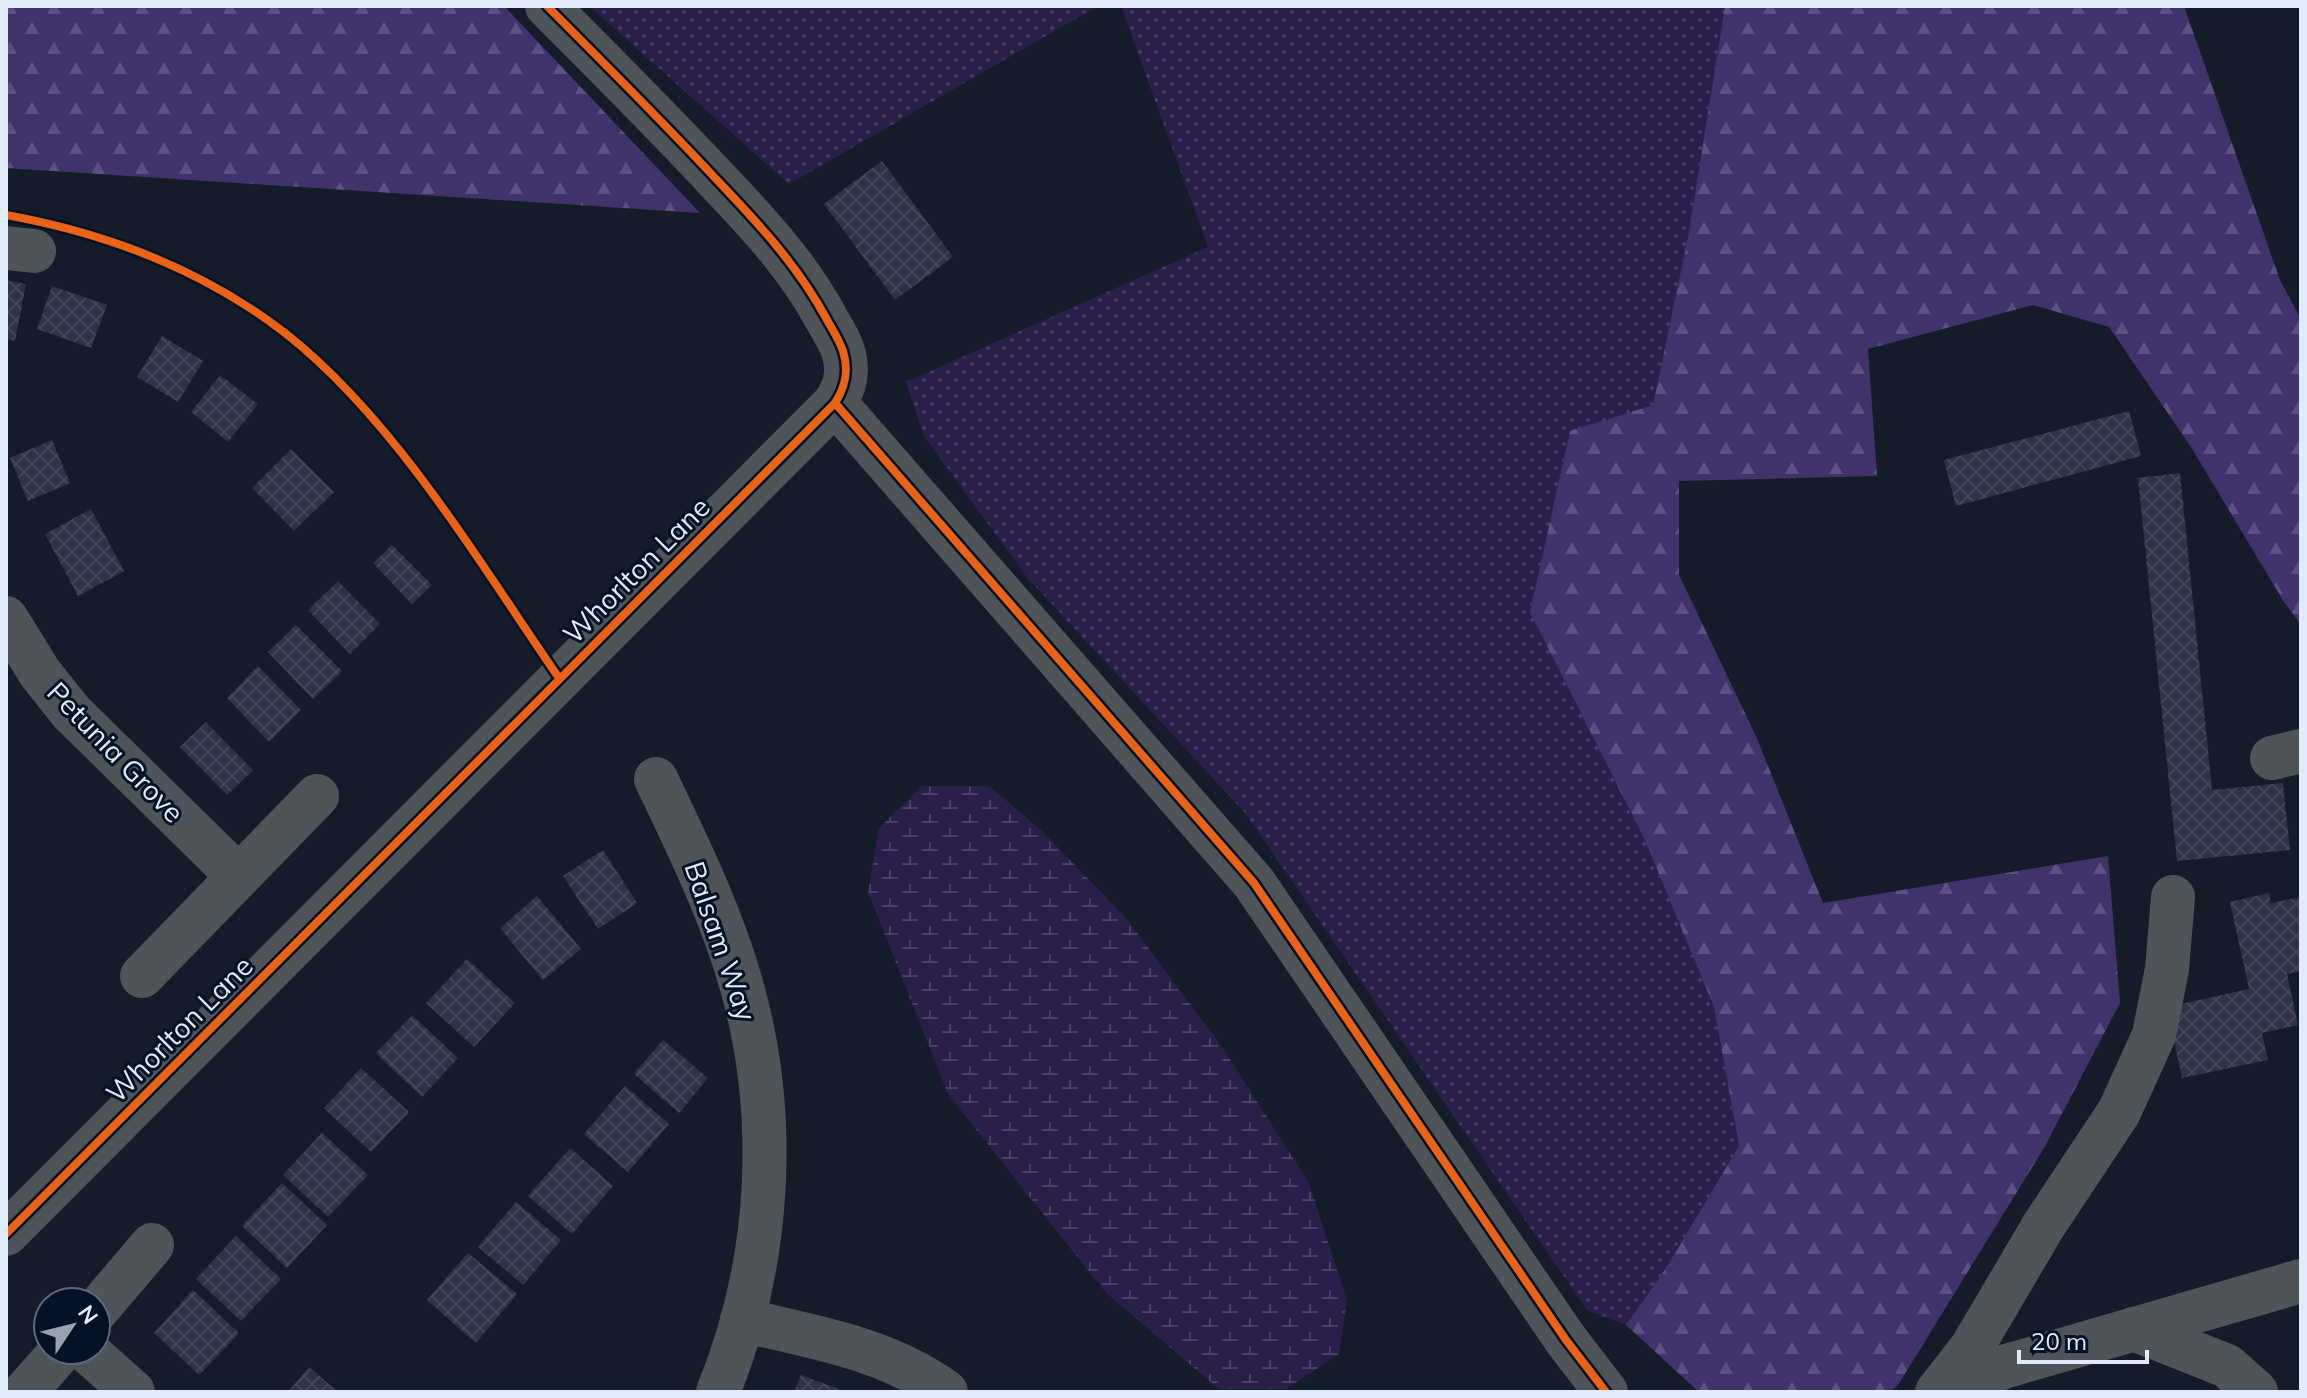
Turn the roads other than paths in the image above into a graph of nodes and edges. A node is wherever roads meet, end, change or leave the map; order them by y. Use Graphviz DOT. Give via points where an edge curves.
graph roads {
  1 [pos="547,6"];
  2 [pos="835,403"];
  3 [pos="7,622"];
  4 [pos="656,779"];
  5 [pos="317,796"];
  6 [pos="238,876"];
  7 [pos="2173,897"];
  8 [pos="142,976"];
  9 [pos="6,1234"];
  10 [pos="152,1245"];
  11 [pos="2301,1281"];
  12 [pos="112,1292"];
  13 [pos="742,1320"];
  14 [pos="2134,1329"];
  15 [pos="48,1366"];
  16 [pos="104,1366"];
  17 [pos="25,1392"];
  18 [pos="133,1392"];
  19 [pos="718,1392"];
  20 [pos="946,1392"];
  21 [pos="1606,1392"];
  22 [pos="1937,1392"];
  23 [pos="1954,1392"];
  24 [pos="2256,1392"];
  1 -- 2 [label="street" via="656,114 800,275 843,351 846,375"];
  2 -- 9 [label="street, Whorlton Lane"];
  2 -- 21 [label="street" via="1254,883"];
  3 -- 6 [label="street, Petunia Grove" via="71,712"];
  4 -- 13 [label="street, Balsam Way" via="716,911 757,1049 765,1118 764,1175 760,1233"];
  5 -- 6 [label="street"];
  6 -- 8 [label="street"];
  7 -- 22 [label="street" via="2154,1035 2119,1112 1972,1347"];
  10 -- 12 [label="street"];
  11 -- 14 [label="street"];
  13 -- 19 [label="street, Balsam Way"];
  13 -- 20 [label="street" via="870,1351"];
  14 -- 23 [label="street" via="2003,1367"];
  14 -- 24 [label="street" via="2227,1366"];
  15 -- 17 [label="street"];
  16 -- 18 [label="street"];
}
